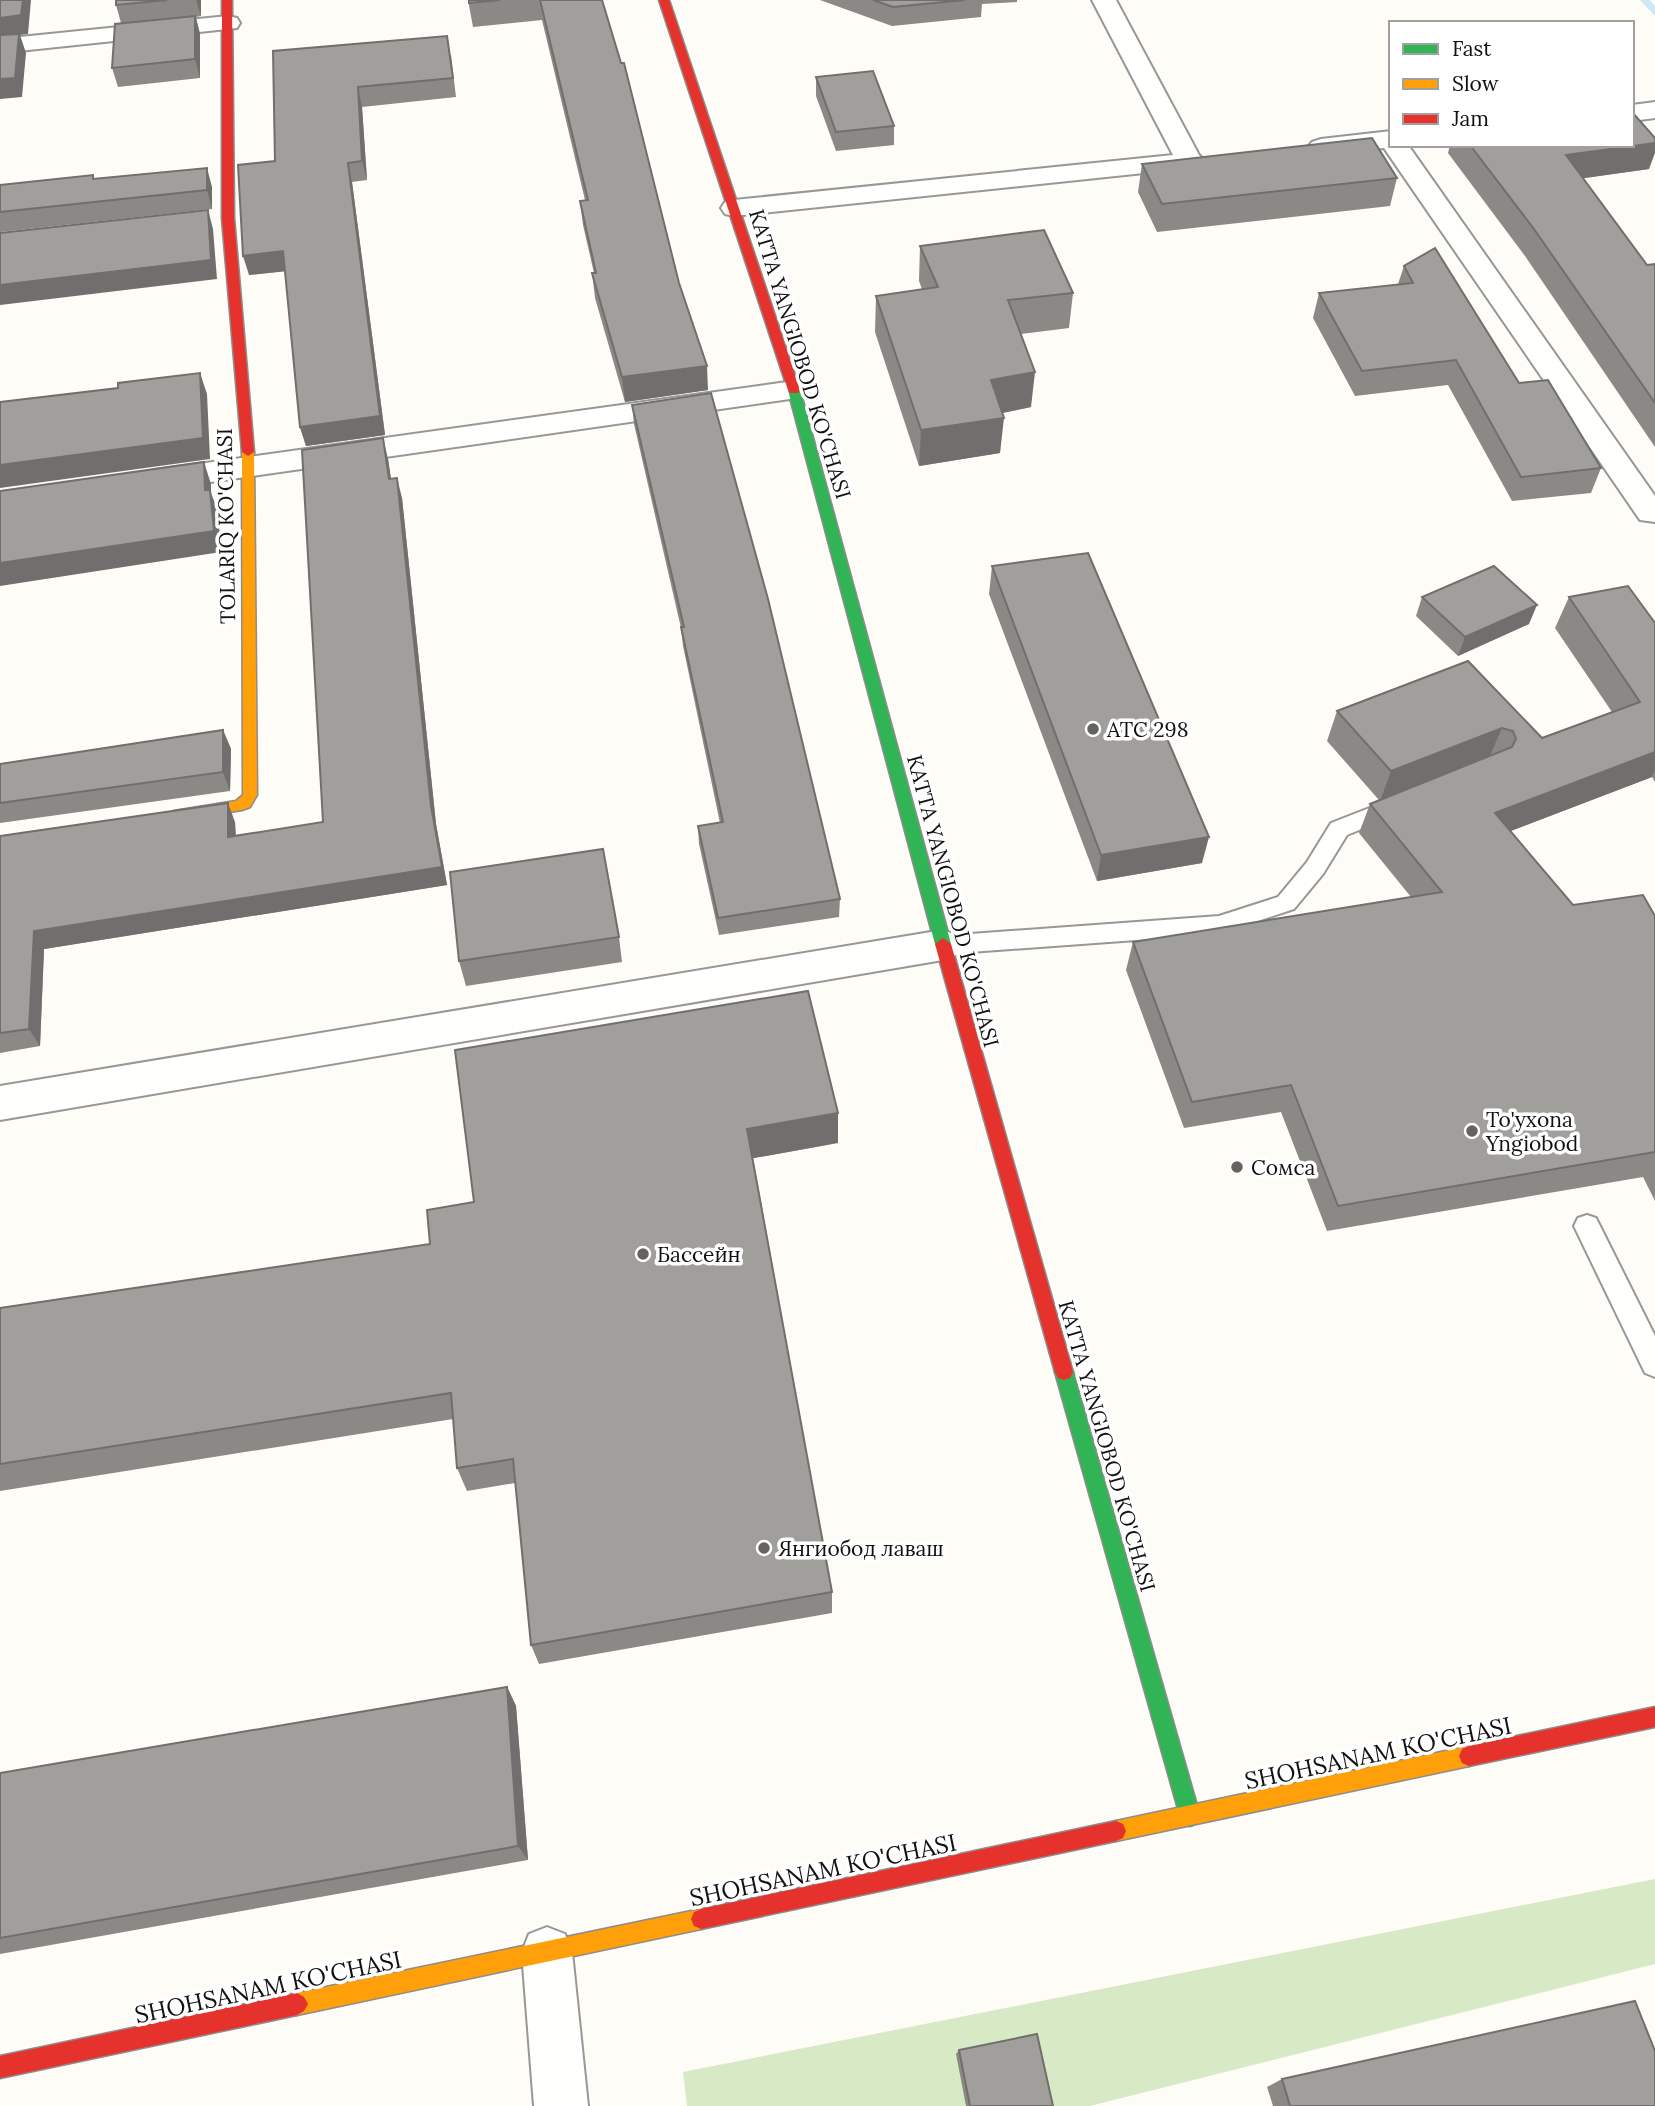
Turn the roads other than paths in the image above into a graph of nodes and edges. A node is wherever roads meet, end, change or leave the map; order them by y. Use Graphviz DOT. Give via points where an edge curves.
graph roads {
  1 [pos="664,0"];
  2 [pos="1104,0"];
  3 [pos="228,12"];
  4 [pos="0,46"];
  5 [pos="1655,110"];
  6 [pos="1634,113"];
  7 [pos="1389,139"];
  8 [pos="1396,147"];
  9 [pos="1296,150"];
  10 [pos="1216,159"];
  11 [pos="1189,162"];
  12 [pos="734,208"];
  13 [pos="794,390"];
  14 [pos="250,468"];
  15 [pos="125,484"];
  16 [pos="1651,513"];
  17 [pos="1415,799"];
  18 [pos="158,818"];
  19 [pos="943,945"];
  20 [pos="0,1104"];
  21 [pos="1587,1226"];
  22 [pos="1655,1364"];
  23 [pos="1655,1717"];
  24 [pos="1190,1816"];
  25 [pos="547,1952"];
  26 [pos="0,2067"];
  27 [pos="562,2106"];
  1 -- 12 [label="street, KATTA YANGIOBOD KO'CHASI"];
  2 -- 11 [label="street"];
  3 -- 4 [label="street"];
  3 -- 14 [label="street, TOLARIQ KO'CHASI" via="215,219"];
  5 -- 6 [label="street"];
  7 -- 9 [label="street"];
  8 -- 16 [label="street"];
  10 -- 11 [label="street"];
  11 -- 12 [label="street"];
  12 -- 13 [label="street, KATTA YANGIOBOD KO'CHASI"];
  13 -- 14 [label="street"];
  13 -- 19 [label="street, KATTA YANGIOBOD KO'CHASI"];
  14 -- 15 [label="street"];
  14 -- 18 [label="street, TOLARIQ KO'CHASI" via="250,795 236,806"];
  17 -- 19 [label="lane" via="1339,829 1286,903 1219,925"];
  19 -- 20 [label="street"];
  19 -- 24 [label="street, KATTA YANGIOBOD KO'CHASI"];
  21 -- 22 [label="lane"];
  23 -- 24 [label="street, SHOHSANAM KO'CHASI"];
  24 -- 25 [label="street, SHOHSANAM KO'CHASI"];
  25 -- 26 [label="street, SHOHSANAM KO'CHASI"];
  25 -- 27 [label="street"];
}
